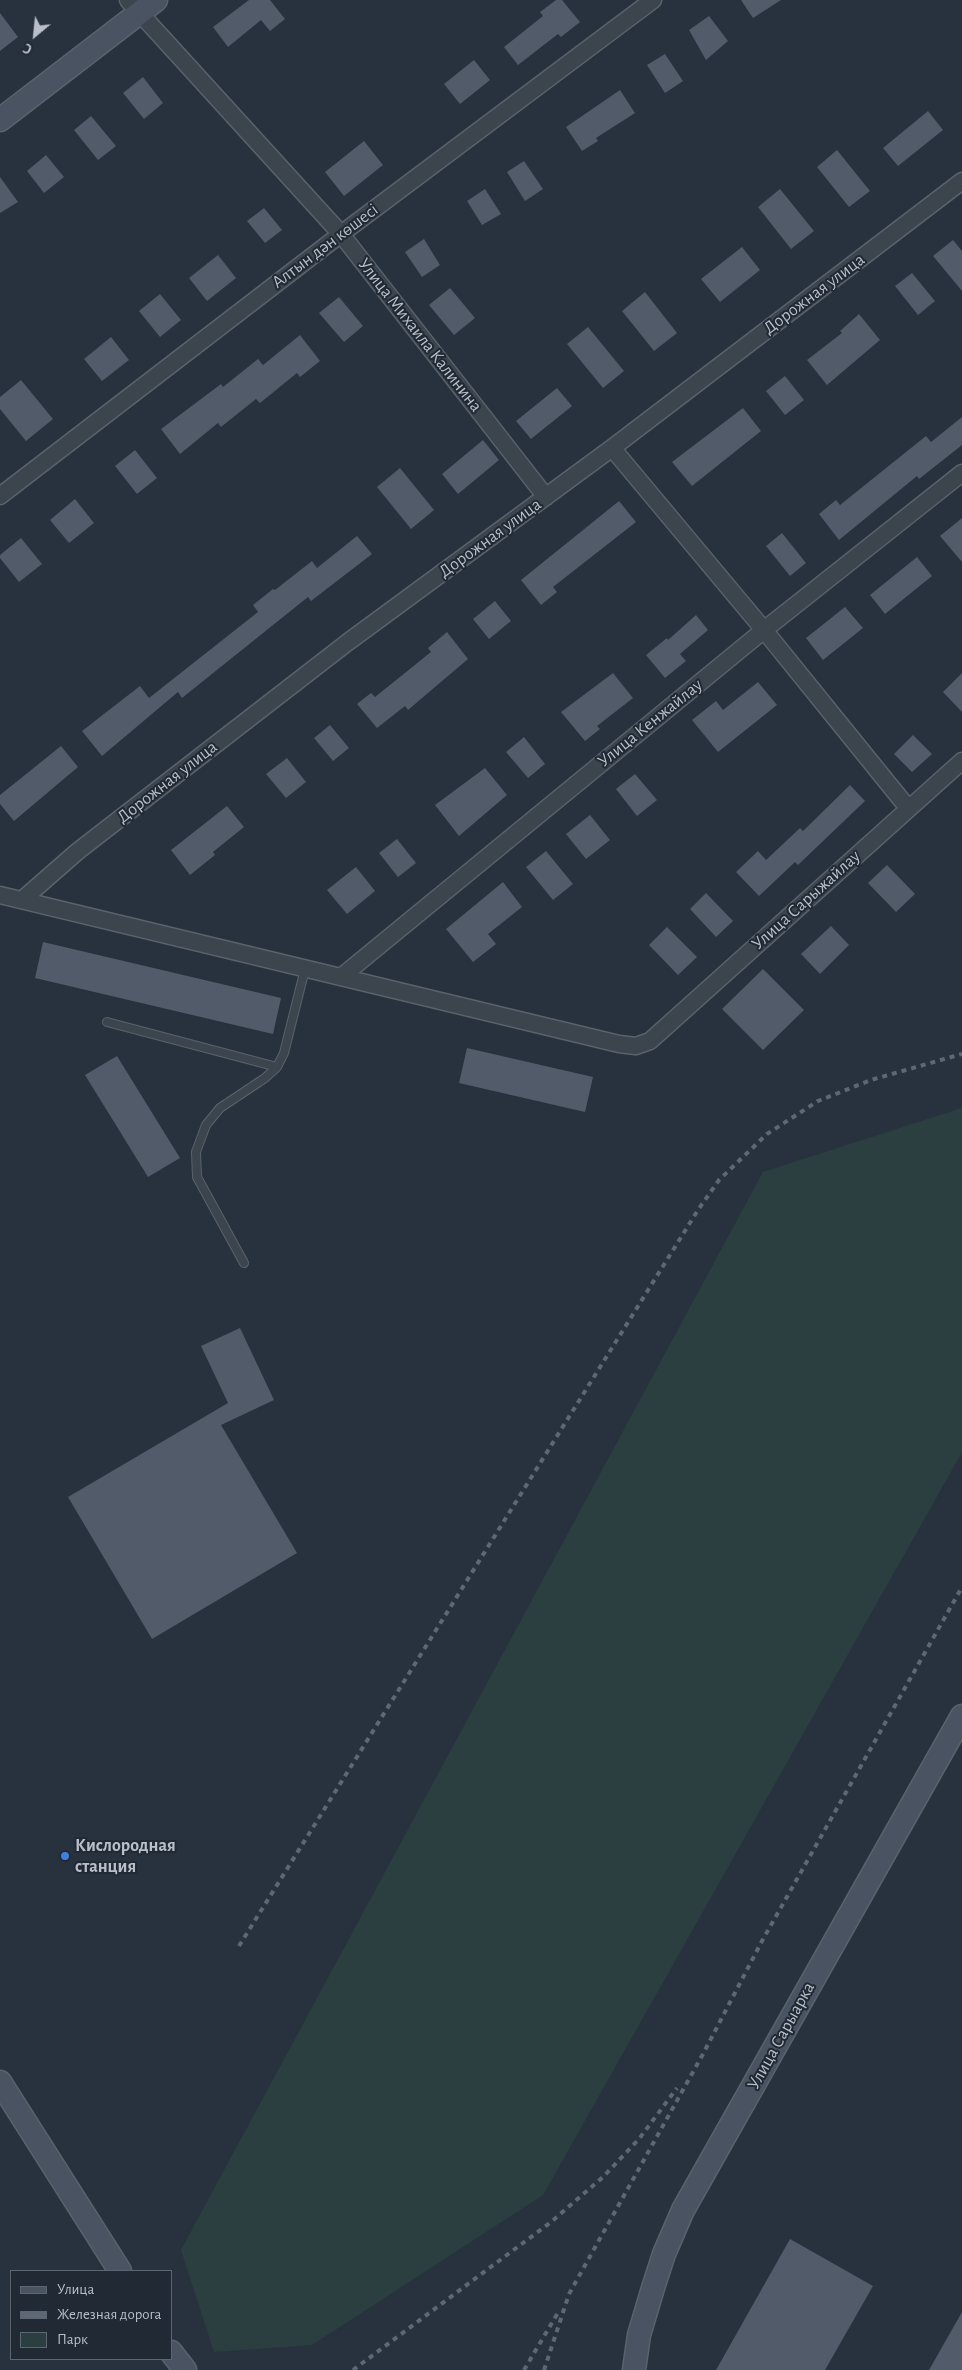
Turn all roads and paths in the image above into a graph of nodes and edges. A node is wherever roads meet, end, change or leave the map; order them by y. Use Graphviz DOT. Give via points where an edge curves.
graph roads {
  1 [pos="653,0"];
  2 [pos="141,4"];
  3 [pos="0,120"];
  4 [pos="962,181"];
  5 [pos="341,234"];
  6 [pos="612,448"];
  7 [pos="962,473"];
  8 [pos="0,496"];
  9 [pos="546,497"];
  10 [pos="764,630"];
  11 [pos="962,761"];
  12 [pos="908,808"];
  13 [pos="0,895"];
  14 [pos="22,900"];
  15 [pos="305,969"];
  16 [pos="341,977"];
  17 [pos="107,1022"];
  18 [pos="277,1067"];
  19 [pos="244,1263"];
  20 [pos="962,1716"];
  21 [pos="0,2082"];
  22 [pos="119,2270"];
  23 [pos="172,2353"];
  24 [pos="185,2370"];
  25 [pos="634,2370"];
  1 -- 5 [label="street, Алтын дән көшесі"];
  2 -- 3 [label="main road"];
  2 -- 5 [label="street, Улица Михаила Калинина"];
  4 -- 6 [label="street, Дорожная улица"];
  5 -- 8 [label="street, Алтын дән көшесі"];
  5 -- 9 [label="street, Улица Михаила Калинина"];
  6 -- 9 [label="street, Дорожная улица"];
  6 -- 10 [label="street"];
  7 -- 10 [label="street, Улица Кенжайлау"];
  9 -- 14 [label="street, Дорожная улица" via="333,654 78,851"];
  10 -- 12 [label="street"];
  10 -- 16 [label="street, Улица Кенжайлау"];
  11 -- 12 [label="street, Улица Сарыжайлау"];
  12 -- 16 [label="street, Улица Сарыжайлау" via="650,1041 636,1046"];
  13 -- 14 [label="street"];
  14 -- 15 [label="street"];
  15 -- 16 [label="street"];
  15 -- 18 [label="lane" via="284,1053"];
  17 -- 18 [label="lane"];
  18 -- 19 [label="lane" via="220,1108 206,1124 196,1152 197,1177"];
  20 -- 25 [label="main road, Улица Сарыарка" via="683,2210 653,2288 639,2335"];
  21 -- 22 [label="main road"];
  23 -- 24 [label="main road"];
}
